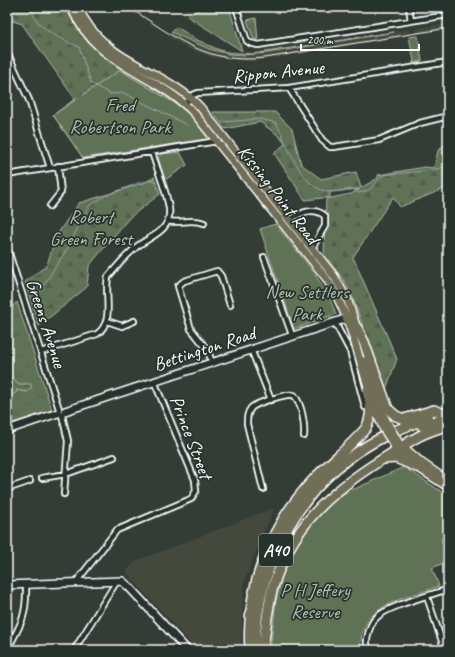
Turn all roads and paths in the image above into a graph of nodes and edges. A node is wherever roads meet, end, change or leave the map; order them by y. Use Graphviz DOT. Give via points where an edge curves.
graph roads {
  1 [pos="71,7"];
  2 [pos="78,7"];
  3 [pos="236,7"];
  4 [pos="409,7"];
  5 [pos="448,15"];
  6 [pos="411,21"];
  7 [pos="7,52"];
  8 [pos="448,62"];
  9 [pos="289,88"];
  10 [pos="190,98"];
  11 [pos="185,104"];
  12 [pos="448,116"];
  13 [pos="217,141"];
  14 [pos="152,152"];
  15 [pos="58,166"];
  16 [pos="50,168"];
  17 [pos="7,174"];
  18 [pos="50,206"];
  19 [pos="289,220"];
  20 [pos="168,222"];
  21 [pos="204,223"];
  22 [pos="7,247"];
  23 [pos="312,248"];
  24 [pos="264,257"];
  25 [pos="230,304"];
  26 [pos="350,317"];
  27 [pos="107,321"];
  28 [pos="134,321"];
  29 [pos="335,323"];
  30 [pos="357,328"];
  31 [pos="292,335"];
  32 [pos="251,349"];
  33 [pos="41,352"];
  34 [pos="212,362"];
  35 [pos="154,381"];
  36 [pos="368,389"];
  37 [pos="271,400"];
  38 [pos="365,407"];
  39 [pos="61,412"];
  40 [pos="446,413"];
  41 [pos="448,425"];
  42 [pos="7,430"];
  43 [pos="304,436"];
  44 [pos="394,438"];
  45 [pos="114,457"];
  46 [pos="383,459"];
  47 [pos="417,467"];
  48 [pos="66,474"];
  49 [pos="42,478"];
  50 [pos="448,480"];
  51 [pos="30,481"];
  52 [pos="448,487"];
  53 [pos="7,489"];
  54 [pos="263,489"];
  55 [pos="64,494"];
  56 [pos="117,580"];
  57 [pos="76,582"];
  58 [pos="26,584"];
  59 [pos="7,585"];
  60 [pos="448,589"];
  61 [pos="427,597"];
  62 [pos="7,650"];
  63 [pos="74,650"];
  64 [pos="187,650"];
  65 [pos="250,650"];
  66 [pos="255,650"];
  67 [pos="262,650"];
  68 [pos="368,650"];
  69 [pos="445,650"];
  1 -- 11 [label="main road, Kissing Point Road" via="84,31 104,53"];
  2 -- 10 [label="main road, Kissing Point Road" via="94,33 108,48"];
  3 -- 6 [label="street" via="248,40 254,45"];
  4 -- 6 [label="street"];
  5 -- 6 [label="street"];
  7 -- 16 [label="street" via="29,100"];
  8 -- 9 [label="street, Rippon Avenue"];
  9 -- 10 [label="street, Rippon Avenue" via="203,92"];
  9 -- 12 [label="street" via="322,140 334,147 379,140 428,120"];
  10 -- 11 [label="street"];
  10 -- 19 [label="main road, Kissing Point Road" via="213,123"];
  11 -- 13 [label="main road, Kissing Point Road"];
  13 -- 14 [label="street"];
  13 -- 26 [label="main road, Kissing Point Road" via="326,278"];
  14 -- 15 [label="street"];
  14 -- 20 [label="street" via="168,206"];
  15 -- 16 [label="street"];
  15 -- 18 [label="street" via="61,192"];
  16 -- 17 [label="street"];
  19 -- 23 [label="main road, Kissing Point Road"];
  19 -- 23 [label="street" via="311,210 325,216 325,226"];
  20 -- 21 [label="street" via="191,220"];
  20 -- 27 [label="street" via="161,232 134,250 108,277"];
  22 -- 33 [label="street, Greens Avenue"];
  23 -- 26 [label="main road, Kissing Point Road" via="343,290"];
  24 -- 31 [label="street"];
  25 -- 34 [label="street" via="221,276 217,272 184,281 178,286 192,332 207,349"];
  26 -- 29 [label="main road, Bettington Road"];
  26 -- 30 [label="main road, Kissing Point Road"];
  26 -- 36 [label="main road, Kissing Point Road"];
  27 -- 28 [label="street" via="122,326"];
  27 -- 33 [label="street" via="97,334"];
  29 -- 31 [label="main road, Bettington Road"];
  29 -- 38 [label="street" via="350,351"];
  30 -- 40 [label="highway" via="391,412 404,419 434,410"];
  30 -- 44 [label="main road, Kissing Point Road" via="379,407"];
  31 -- 32 [label="main road, Bettington Road"];
  32 -- 34 [label="main road, Bettington Road"];
  32 -- 37 [label="street"];
  33 -- 39 [label="street, Greens Avenue"];
  34 -- 35 [label="main road, Bettington Road"];
  35 -- 39 [label="main road, Bettington Road"];
  35 -- 57 [label="street, Prince Street" via="195,480 196,491 191,499 118,530"];
  36 -- 44 [label="main road, Kissing Point Road"];
  36 -- 65 [label="highway" via="371,410 366,428 294,503 266,554 251,609"];
  37 -- 43 [label="street" via="294,395 304,426"];
  37 -- 54 [label="street" via="252,408 247,417"];
  39 -- 42 [label="main road, Bettington Road"];
  39 -- 48 [label="street, Greens Avenue" via="68,441"];
  40 -- 44 [label="highway, A40"];
  41 -- 44 [label="highway" via="425,433"];
  44 -- 46 [label="highway"];
  44 -- 47 [label="main road"];
  44 -- 50 [label="main road" via="422,463"];
  44 -- 66 [label="highway, A40" via="349,458 328,476 292,520 272,558 263,585"];
  44 -- 67 [label="highway, A40" via="354,462 333,479 306,509 291,533 270,584 263,613"];
  45 -- 48 [label="street"];
  46 -- 47 [label="highway" via="396,458"];
  46 -- 67 [label="highway" via="335,492 320,506 297,536 273,586"];
  47 -- 52 [label="main road"];
  48 -- 49 [label="street"];
  48 -- 55 [label="street, Greens Avenue"];
  51 -- 53 [label="street"];
  56 -- 57 [label="main road"];
  56 -- 63 [label="street"];
  56 -- 64 [label="main road" via="126,583"];
  57 -- 58 [label="main road"];
  58 -- 59 [label="main road"];
  58 -- 62 [label="street" via="23,622"];
  60 -- 61 [label="street"];
  61 -- 68 [label="street" via="384,612 375,618 369,631"];
  61 -- 69 [label="street"];
}
